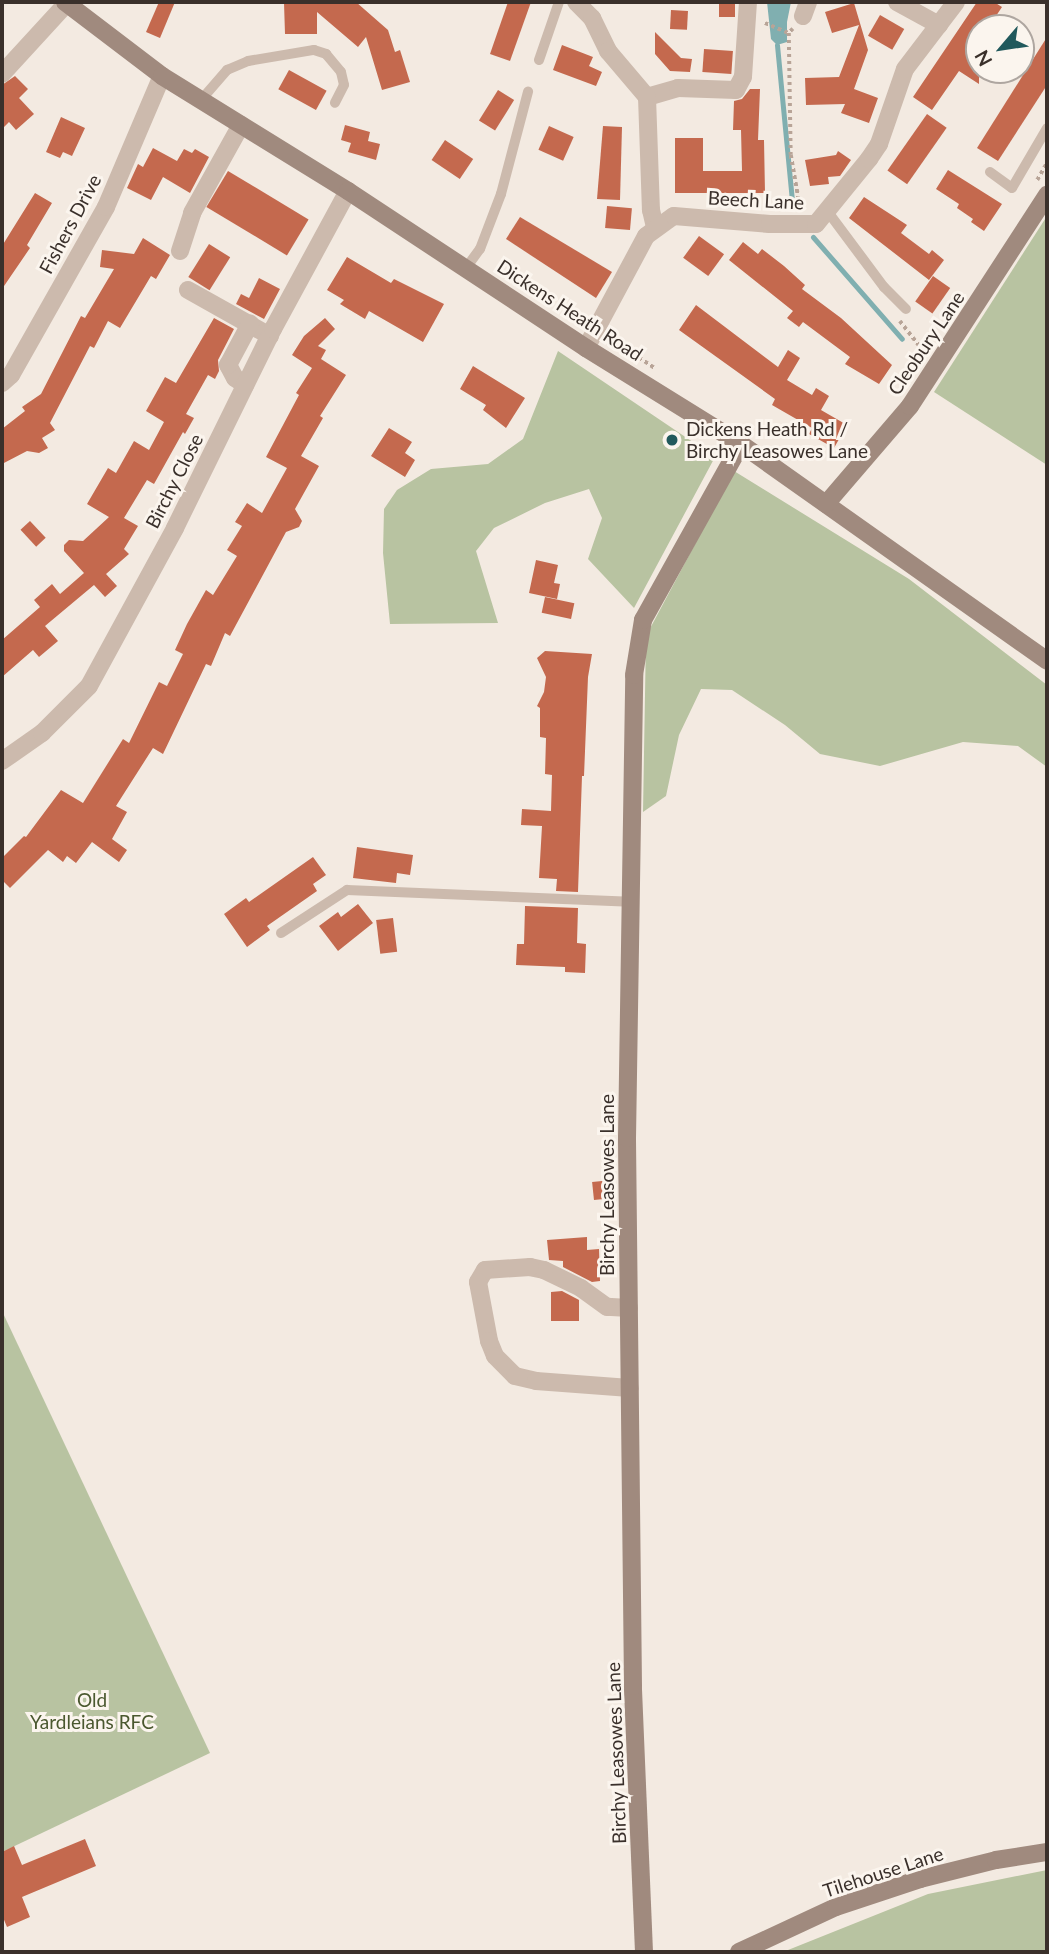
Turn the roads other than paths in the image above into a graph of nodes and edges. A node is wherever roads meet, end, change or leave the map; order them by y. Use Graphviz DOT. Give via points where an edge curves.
graph roads {
  1 [pos="66,2"];
  2 [pos="559,2"];
  3 [pos="576,2"];
  4 [pos="748,2"];
  5 [pos="897,2"];
  6 [pos="956,2"];
  7 [pos="939,25"];
  8 [pos="539,60"];
  9 [pos="2,74"];
  10 [pos="162,76"];
  11 [pos="528,92"];
  12 [pos="647,97"];
  13 [pos="201,100"];
  14 [pos="335,103"];
  15 [pos="241,125"];
  16 [pos="1047,128"];
  17 [pos="990,172"];
  18 [pos="348,191"];
  19 [pos="1047,195"];
  20 [pos="822,218"];
  21 [pos="655,227"];
  22 [pos="180,251"];
  23 [pos="466,268"];
  24 [pos="188,290"];
  25 [pos="906,309"];
  26 [pos="250,324"];
  27 [pos="270,336"];
  28 [pos="586,348"];
  29 [pos="2,383"];
  30 [pos="245,385"];
  31 [pos="741,444"];
  32 [pos="826,504"];
  33 [pos="1047,661"];
  34 [pos="2,761"];
  35 [pos="630,902"];
  36 [pos="281,933"];
  37 [pos="629,1308"];
  38 [pos="630,1388"];
  39 [pos="1047,1852"];
  40 [pos="644,1952"];
  41 [pos="739,1952"];
  1 -- 9 [label="street"];
  1 -- 10 [label="street, Dickens Heath Road"];
  2 -- 8 [label="lane"];
  3 -- 12 [label="street" via="592,18 608,51"];
  4 -- 12 [label="street" via="743,77 736,90 678,88"];
  5 -- 7 [label="street"];
  6 -- 7 [label="street, Beech Lane"];
  7 -- 20 [label="street, Beech Lane" via="905,69 879,144"];
  10 -- 13 [label="street, Dickens Heath Road"];
  10 -- 29 [label="street, Fishers Drive" via="106,207 11,375"];
  11 -- 23 [label="lane" via="501,194 480,248"];
  12 -- 21 [label="street"];
  13 -- 14 [label="lane" via="227,70 247,61 314,50 335,61 341,72 344,85"];
  13 -- 15 [label="street, Dickens Heath Road"];
  15 -- 18 [label="street, Dickens Heath Road"];
  15 -- 22 [label="street" via="192,213"];
  16 -- 17 [label="lane" via="1012,188"];
  18 -- 23 [label="street, Dickens Heath Road"];
  18 -- 27 [label="street, Birchy Close"];
  19 -- 32 [label="street, Cleobury Lane" via="910,406"];
  20 -- 21 [label="street, Beech Lane" via="797,226 674,216"];
  20 -- 25 [label="lane"];
  21 -- 28 [label="street"];
  23 -- 28 [label="street, Dickens Heath Road"];
  24 -- 26 [label="street"];
  26 -- 27 [label="street"];
  26 -- 30 [label="street" via="228,365"];
  27 -- 30 [label="street, Birchy Close"];
  28 -- 31 [label="street, Dickens Heath Road"];
  30 -- 34 [label="street, Birchy Close" via="175,528 89,686 42,733"];
  31 -- 32 [label="street, Dickens Heath Road"];
  31 -- 35 [label="street, Birchy Leasowes Lane" via="643,621 634,675"];
  32 -- 33 [label="street, Dickens Heath Road"];
  35 -- 36 [label="lane" via="347,890"];
  35 -- 37 [label="street, Birchy Leasowes Lane"];
  37 -- 38 [label="street, Birchy Leasowes Lane"];
  37 -- 38 [label="street" via="607,1307 582,1288 530,1267 485,1270 478,1282 489,1341 495,1356 515,1376"];
  38 -- 40 [label="street, Birchy Leasowes Lane" via="633,1686"];
  39 -- 41 [label="street, Tilehouse Lane" via="920,1879 836,1907"];
}
